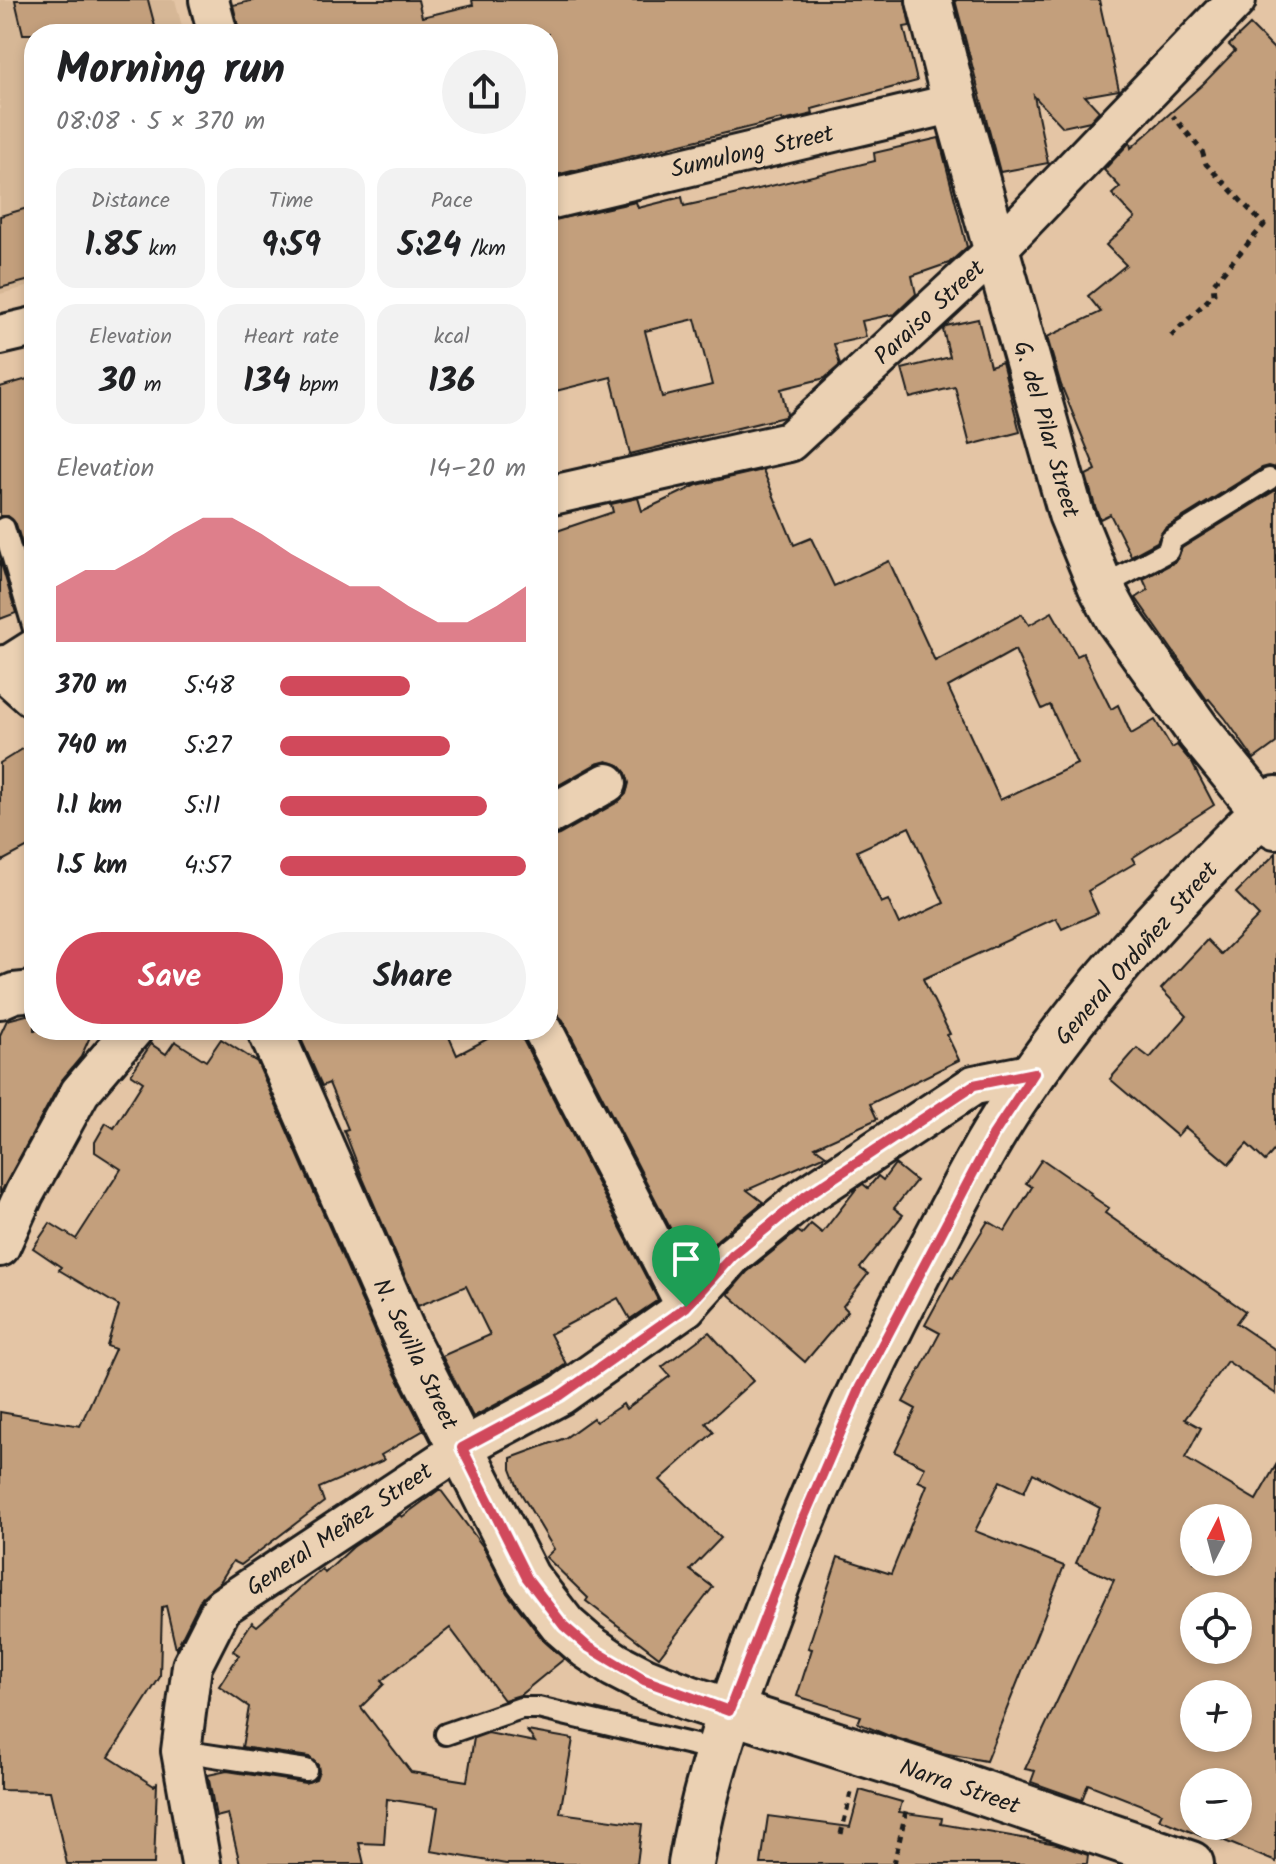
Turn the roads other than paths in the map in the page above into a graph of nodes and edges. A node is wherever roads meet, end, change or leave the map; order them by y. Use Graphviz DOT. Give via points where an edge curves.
graph roads {
  1 [pos="209,0"];
  2 [pos="929,0"];
  3 [pos="1236,0"];
  4 [pos="215,24"];
  5 [pos="955,103"];
  6 [pos="558,198"];
  7 [pos="996,250"];
  8 [pos="24,329"];
  9 [pos="0,335"];
  10 [pos="1269,479"];
  11 [pos="558,494"];
  12 [pos="4,528"];
  13 [pos="1101,587"];
  14 [pos="24,595"];
  15 [pos="607,783"];
  16 [pos="558,810"];
  17 [pos="1272,812"];
  18 [pos="24,992"];
  19 [pos="0,999"];
  20 [pos="124,1040"];
  21 [pos="274,1040"];
  22 [pos="548,1040"];
  23 [pos="1034,1073"];
  24 [pos="0,1247"];
  25 [pos="686,1307"];
  26 [pos="462,1448"];
  27 [pos="723,1730"];
  28 [pos="446,1734"];
  29 [pos="181,1751"];
  30 [pos="306,1770"];
  31 [pos="201,1864"];
  32 [pos="691,1864"];
  33 [pos="1191,1864"];
  1 -- 4 [label="street"];
  2 -- 5 [label="street, G. del Pilar Street"];
  3 -- 7 [label="street, Paraiso Street"];
  5 -- 6 [label="street, Sumulong Street"];
  5 -- 7 [label="street, G. del Pilar Street"];
  7 -- 11 [label="street, Paraiso Street" via="789,442"];
  7 -- 13 [label="street, G. del Pilar Street" via="1071,514"];
  8 -- 9 [label="street"];
  10 -- 13 [label="lane" via="1171,540 1168,551"];
  12 -- 14 [label="lane"];
  13 -- 17 [label="street, G. del Pilar Street" via="1190,719"];
  15 -- 16 [label="street"];
  17 -- 23 [label="street, General Ordoñez Street" via="1197,877"];
  18 -- 19 [label="street"];
  20 -- 24 [label="street" via="80,1092"];
  21 -- 26 [label="street, N. Sevilla Street" via="408,1344"];
  22 -- 25 [label="street"];
  23 -- 25 [label="street, General Meñez Street" via="974,1085 890,1127 732,1256"];
  23 -- 27 [label="street, General Ordoñez Street" via="993,1135 860,1387"];
  25 -- 26 [label="street, General Meñez Street" via="561,1395"];
  26 -- 27 [label="street, N. Sevilla Street" via="527,1578 564,1626 587,1646"];
  26 -- 29 [label="street, General Meñez Street" via="222,1607 192,1666"];
  27 -- 28 [label="lane" via="521,1708"];
  27 -- 32 [label="street, General Ordoñez Street"];
  27 -- 33 [label="street, Narra Street" via="916,1770"];
  29 -- 30 [label="lane"];
  29 -- 31 [label="street, General Meñez Street"];
}
